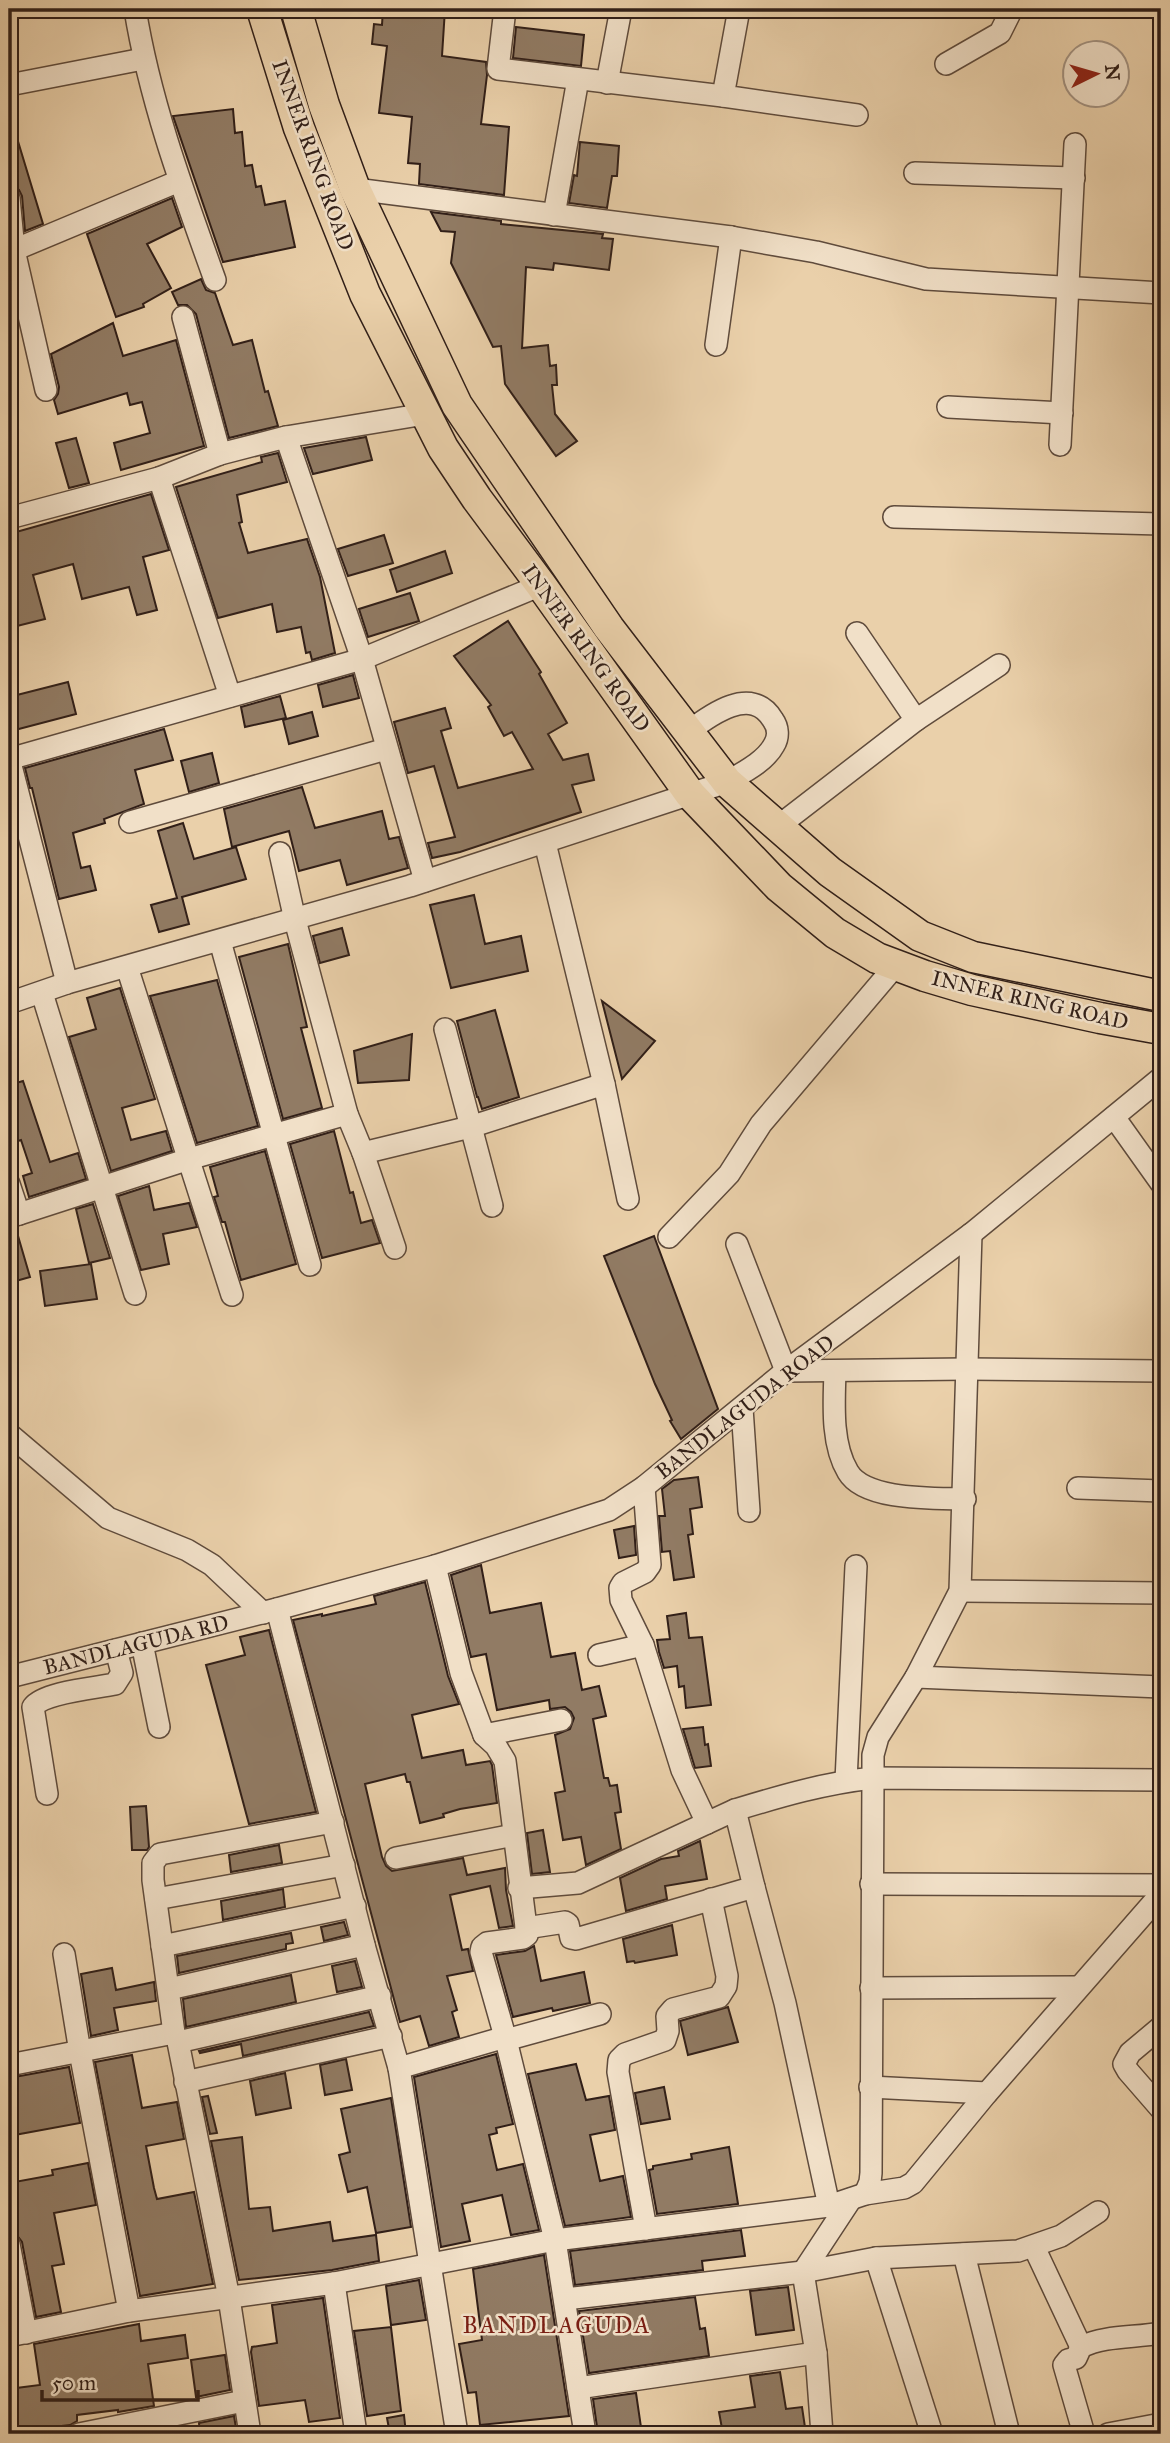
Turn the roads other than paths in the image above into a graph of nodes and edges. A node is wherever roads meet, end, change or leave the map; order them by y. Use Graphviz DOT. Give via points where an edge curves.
graph roads {
  1 [pos="135,9"];
  2 [pos="262,9"];
  3 [pos="296,9"];
  4 [pos="505,9"];
  5 [pos="621,9"];
  6 [pos="739,9"];
  7 [pos="1012,9"];
  8 [pos="143,59"];
  9 [pos="946,64"];
  10 [pos="578,79"];
  11 [pos="607,83"];
  12 [pos="9,85"];
  13 [pos="723,96"];
  14 [pos="324,105"];
  15 [pos="294,111"];
  16 [pos="857,115"];
  17 [pos="1076,144"];
  18 [pos="915,173"];
  19 [pos="1074,178"];
  20 [pos="179,181"];
  21 [pos="355,189"];
  22 [pos="9,198"];
  23 [pos="554,215"];
  24 [pos="731,237"];
  25 [pos="14,250"];
  26 [pos="215,280"];
  27 [pos="1069,287"];
  28 [pos="1161,293"];
  29 [pos="183,317"];
  30 [pos="716,345"];
  31 [pos="46,390"];
  32 [pos="948,407"];
  33 [pos="1062,413"];
  34 [pos="425,414"];
  35 [pos="286,437"];
  36 [pos="1060,445"];
  37 [pos="220,454"];
  38 [pos="159,478"];
  39 [pos="894,517"];
  40 [pos="9,518"];
  41 [pos="1161,524"];
  42 [pos="541,585"];
  43 [pos="857,633"];
  44 [pos="362,659"];
  45 [pos="999,666"];
  46 [pos="230,696"];
  47 [pos="916,720"];
  48 [pos="688,732"];
  49 [pos="386,749"];
  50 [pos="9,759"];
  51 [pos="727,782"];
  52 [pos="690,794"];
  53 [pos="130,822"];
  54 [pos="776,828"];
  55 [pos="545,843"];
  56 [pos="280,853"];
  57 [pos="425,881"];
  58 [pos="295,920"];
  59 [pos="220,941"];
  60 [pos="895,965"];
  61 [pos="127,967"];
  62 [pos="67,983"];
  63 [pos="42,993"];
  64 [pos="1161,996"];
  65 [pos="9,1003"];
  66 [pos="444,1029"];
  67 [pos="1161,1029"];
  68 [pos="1161,1078"];
  69 [pos="604,1084"];
  70 [pos="347,1114"];
  71 [pos="1114,1116"];
  72 [pos="470,1126"];
  73 [pos="274,1136"];
  74 [pos="363,1153"];
  75 [pos="189,1159"];
  76 [pos="9,1184"];
  77 [pos="1161,1184"];
  78 [pos="101,1188"];
  79 [pos="628,1199"];
  80 [pos="492,1206"];
  81 [pos="14,1215"];
  82 [pos="971,1234"];
  83 [pos="669,1237"];
  84 [pos="737,1244"];
  85 [pos="395,1248"];
  86 [pos="310,1265"];
  87 [pos="135,1294"];
  88 [pos="232,1295"];
  89 [pos="967,1369"];
  90 [pos="786,1371"];
  91 [pos="835,1371"];
  92 [pos="1161,1371"];
  93 [pos="742,1408"];
  94 [pos="9,1434"];
  95 [pos="644,1487"];
  96 [pos="1078,1488"];
  97 [pos="1161,1491"];
  98 [pos="965,1499"];
  99 [pos="749,1511"];
  100 [pos="435,1566"];
  101 [pos="856,1566"];
  102 [pos="960,1591"];
  103 [pos="1161,1593"];
  104 [pos="270,1611"];
  105 [pos="142,1643"];
  106 [pos="643,1645"];
  107 [pos="116,1650"];
  108 [pos="599,1655"];
  109 [pos="42,1669"];
  110 [pos="9,1677"];
  111 [pos="916,1677"];
  112 [pos="1161,1687"];
  113 [pos="48,1698"];
  114 [pos="561,1720"];
  115 [pos="159,1727"];
  116 [pos="484,1735"];
  117 [pos="873,1778"];
  118 [pos="1161,1780"];
  119 [pos="846,1781"];
  120 [pos="47,1794"];
  121 [pos="735,1810"];
  122 [pos="333,1822"];
  123 [pos="707,1823"];
  124 [pos="514,1835"];
  125 [pos="396,1858"];
  126 [pos="344,1865"];
  127 [pos="871,1884"];
  128 [pos="1161,1885"];
  129 [pos="754,1887"];
  130 [pos="519,1888"];
  131 [pos="1161,1894"];
  132 [pos="156,1899"];
  133 [pos="711,1899"];
  134 [pos="355,1906"];
  135 [pos="526,1928"];
  136 [pos="364,1945"];
  137 [pos="162,1946"];
  138 [pos="64,1954"];
  139 [pos="1079,1987"];
  140 [pos="871,1988"];
  141 [pos="169,1989"];
  142 [pos="380,1996"];
  143 [pos="600,2014"];
  144 [pos="1161,2027"];
  145 [pos="391,2036"];
  146 [pos="176,2038"];
  147 [pos="506,2040"];
  148 [pos="80,2052"];
  149 [pos="9,2064"];
  150 [pos="399,2068"];
  151 [pos="185,2082"];
  152 [pos="870,2087"];
  153 [pos="987,2093"];
  154 [pos="1161,2109"];
  155 [pos="858,2197"];
  156 [pos="829,2206"];
  157 [pos="1098,2212"];
  158 [pos="646,2229"];
  159 [pos="555,2240"];
  160 [pos="9,2244"];
  161 [pos="1034,2247"];
  162 [pos="964,2254"];
  163 [pos="876,2258"];
  164 [pos="430,2266"];
  165 [pos="803,2272"];
  166 [pos="334,2284"];
  167 [pos="229,2298"];
  168 [pos="565,2299"];
  169 [pos="129,2311"];
  170 [pos="1161,2333"];
  171 [pos="17,2334"];
  172 [pos="1081,2347"];
  173 [pos="816,2353"];
  174 [pos="578,2388"];
  175 [pos="244,2401"];
  176 [pos="1159,2428"];
  177 [pos="79,2434"];
  178 [pos="250,2434"];
  179 [pos="356,2434"];
  180 [pos="457,2434"];
  181 [pos="585,2434"];
  182 [pos="822,2434"];
  183 [pos="932,2434"];
  184 [pos="1009,2434"];
  185 [pos="1084,2434"];
  186 [pos="1108,2434"];
  1 -- 8 [label="street"];
  2 -- 15 [label="highway, INNER RING ROAD"];
  3 -- 14 [label="highway, INNER RING ROAD"];
  4 -- 10 [label="street" via="498,69"];
  5 -- 11 [label="street"];
  6 -- 13 [label="street"];
  7 -- 9 [label="street" via="1000,33"];
  8 -- 12 [label="street"];
  8 -- 20 [label="street"];
  10 -- 11 [label="street"];
  10 -- 23 [label="street"];
  11 -- 13 [label="street"];
  13 -- 16 [label="street"];
  14 -- 15 [label="highway"];
  14 -- 21 [label="highway, INNER RING ROAD"];
  15 -- 34 [label="highway, INNER RING ROAD" via="365,294"];
  17 -- 19 [label="street"];
  18 -- 19 [label="street"];
  19 -- 27 [label="street"];
  20 -- 25 [label="street"];
  20 -- 26 [label="street"];
  21 -- 23 [label="street"];
  21 -- 48 [label="highway, INNER RING ROAD" via="457,405 578,586"];
  22 -- 25 [label="street"];
  23 -- 24 [label="street"];
  24 -- 27 [label="street" via="926,279"];
  24 -- 30 [label="street"];
  25 -- 31 [label="street"];
  27 -- 28 [label="street"];
  27 -- 33 [label="street"];
  29 -- 37 [label="street"];
  32 -- 33 [label="street"];
  33 -- 36 [label="street"];
  34 -- 35 [label="street"];
  34 -- 42 [label="highway, INNER RING ROAD" via="477,499"];
  35 -- 37 [label="street"];
  35 -- 44 [label="street"];
  37 -- 38 [label="street"];
  38 -- 40 [label="street"];
  38 -- 46 [label="street"];
  39 -- 41 [label="street"];
  42 -- 44 [label="street"];
  42 -- 52 [label="highway, INNER RING ROAD"];
  43 -- 47 [label="street"];
  44 -- 46 [label="street"];
  44 -- 49 [label="street"];
  45 -- 47 [label="street"];
  46 -- 50 [label="street"];
  47 -- 54 [label="street"];
  48 -- 51 [label="highway, INNER RING ROAD"];
  48 -- 51 [label="street" via="714,713 741,703 765,709 770,715 778,733 775,745"];
  49 -- 53 [label="street"];
  49 -- 57 [label="street"];
  50 -- 62 [label="street"];
  51 -- 52 [label="street"];
  51 -- 54 [label="highway, INNER RING ROAD"];
  52 -- 55 [label="street"];
  52 -- 60 [label="highway, INNER RING ROAD" via="779,887 835,933"];
  54 -- 64 [label="highway, INNER RING ROAD" via="920,936 972,957"];
  55 -- 57 [label="street"];
  55 -- 69 [label="street"];
  56 -- 58 [label="street"];
  57 -- 58 [label="street"];
  58 -- 59 [label="street"];
  58 -- 70 [label="street"];
  59 -- 61 [label="street"];
  59 -- 73 [label="street"];
  60 -- 67 [label="highway, INNER RING ROAD" via="972,990"];
  60 -- 83 [label="street" via="761,1124 729,1174"];
  61 -- 62 [label="street"];
  61 -- 75 [label="street"];
  62 -- 63 [label="street"];
  63 -- 65 [label="street"];
  63 -- 78 [label="street"];
  66 -- 72 [label="street"];
  68 -- 71 [label="street, BANDLAGUDA ROAD"];
  69 -- 72 [label="street"];
  69 -- 79 [label="street"];
  70 -- 73 [label="street"];
  70 -- 74 [label="street"];
  71 -- 77 [label="street"];
  71 -- 82 [label="street, BANDLAGUDA ROAD"];
  72 -- 74 [label="street"];
  72 -- 80 [label="street"];
  73 -- 75 [label="street"];
  73 -- 86 [label="street"];
  74 -- 85 [label="street"];
  75 -- 78 [label="street"];
  75 -- 88 [label="street"];
  76 -- 81 [label="street"];
  78 -- 81 [label="street"];
  78 -- 87 [label="street"];
  82 -- 89 [label="street"];
  82 -- 90 [label="street, BANDLAGUDA ROAD"];
  84 -- 90 [label="street"];
  89 -- 91 [label="street"];
  89 -- 92 [label="street"];
  89 -- 98 [label="street"];
  90 -- 91 [label="street"];
  90 -- 93 [label="street, BANDLAGUDA ROAD"];
  91 -- 98 [label="street" via="839,1450 848,1474 872,1491"];
  93 -- 95 [label="street, BANDLAGUDA ROAD"];
  93 -- 99 [label="street"];
  94 -- 104 [label="street" via="108,1518 187,1550"];
  95 -- 100 [label="street, BANDLAGUDA ROAD" via="610,1510"];
  95 -- 106 [label="street" via="650,1564 645,1572 623,1583 620,1593"];
  96 -- 97 [label="street"];
  98 -- 102 [label="street"];
  100 -- 104 [label="street, BANDLAGUDA ROAD"];
  100 -- 116 [label="street" via="461,1674"];
  101 -- 119 [label="street"];
  102 -- 103 [label="street"];
  102 -- 111 [label="street"];
  104 -- 105 [label="street, BANDLAGUDA RD"];
  104 -- 122 [label="street"];
  105 -- 107 [label="street, BANDLAGUDA RD"];
  105 -- 115 [label="street"];
  106 -- 108 [label="street"];
  106 -- 123 [label="street" via="682,1770"];
  107 -- 109 [label="street, BANDLAGUDA RD"];
  107 -- 113 [label="street" via="122,1673 115,1684"];
  109 -- 110 [label="street, BANDLAGUDA RD"];
  109 -- 113 [label="street"];
  111 -- 112 [label="street"];
  111 -- 117 [label="street" via="874,1745"];
  113 -- 120 [label="street" via="33,1707"];
  114 -- 116 [label="street"];
  116 -- 124 [label="street" via="505,1761"];
  117 -- 118 [label="street"];
  117 -- 119 [label="street"];
  117 -- 127 [label="street"];
  119 -- 121 [label="street"];
  121 -- 123 [label="street"];
  121 -- 129 [label="street"];
  122 -- 126 [label="street"];
  122 -- 132 [label="street" via="160,1854 153,1863"];
  123 -- 130 [label="street" via="578,1882"];
  124 -- 125 [label="street"];
  124 -- 130 [label="street"];
  126 -- 132 [label="street"];
  126 -- 134 [label="street"];
  127 -- 128 [label="street"];
  127 -- 140 [label="street"];
  129 -- 133 [label="street"];
  129 -- 156 [label="street" via="785,2003"];
  130 -- 135 [label="street"];
  131 -- 139 [label="street"];
  132 -- 137 [label="street"];
  133 -- 135 [label="street" via="576,1939 571,1938 565,1922"];
  133 -- 158 [label="street" via="727,1976 724,1992 673,2009 667,2015 665,2040 619,2060"];
  134 -- 136 [label="street"];
  134 -- 137 [label="street"];
  135 -- 147 [label="street" via="523,1938 487,1943 481,1952"];
  136 -- 141 [label="street"];
  136 -- 142 [label="street"];
  137 -- 141 [label="street"];
  138 -- 148 [label="street"];
  139 -- 140 [label="street"];
  139 -- 153 [label="street"];
  140 -- 152 [label="street"];
  141 -- 146 [label="street"];
  142 -- 145 [label="street"];
  142 -- 146 [label="street"];
  143 -- 147 [label="street"];
  144 -- 154 [label="street" via="1130,2053 1125,2064"];
  145 -- 150 [label="street"];
  145 -- 151 [label="street"];
  146 -- 148 [label="street"];
  146 -- 151 [label="street"];
  147 -- 150 [label="street"];
  147 -- 159 [label="street"];
  148 -- 149 [label="street"];
  148 -- 169 [label="street"];
  150 -- 164 [label="street"];
  151 -- 167 [label="street"];
  152 -- 153 [label="street"];
  152 -- 155 [label="street" via="871,2173"];
  153 -- 155 [label="street" via="913,2183"];
  155 -- 156 [label="street"];
  155 -- 165 [label="street"];
  156 -- 158 [label="street"];
  157 -- 161 [label="street"];
  158 -- 159 [label="street"];
  159 -- 164 [label="street"];
  159 -- 168 [label="street"];
  160 -- 171 [label="street"];
  161 -- 162 [label="street"];
  161 -- 172 [label="street"];
  162 -- 163 [label="street"];
  162 -- 184 [label="street"];
  163 -- 165 [label="street"];
  163 -- 183 [label="street"];
  164 -- 166 [label="street"];
  164 -- 180 [label="street"];
  165 -- 168 [label="street"];
  165 -- 173 [label="street"];
  166 -- 167 [label="street"];
  166 -- 179 [label="street"];
  167 -- 169 [label="street"];
  167 -- 175 [label="street"];
  168 -- 174 [label="street"];
  169 -- 171 [label="street"];
  170 -- 172 [label="street" via="1116,2337"];
  172 -- 185 [label="street" via="1076,2358 1064,2365"];
  173 -- 174 [label="street"];
  173 -- 182 [label="street"];
  174 -- 181 [label="street"];
  175 -- 177 [label="street"];
  175 -- 178 [label="street"];
  176 -- 186 [label="street"];
}
